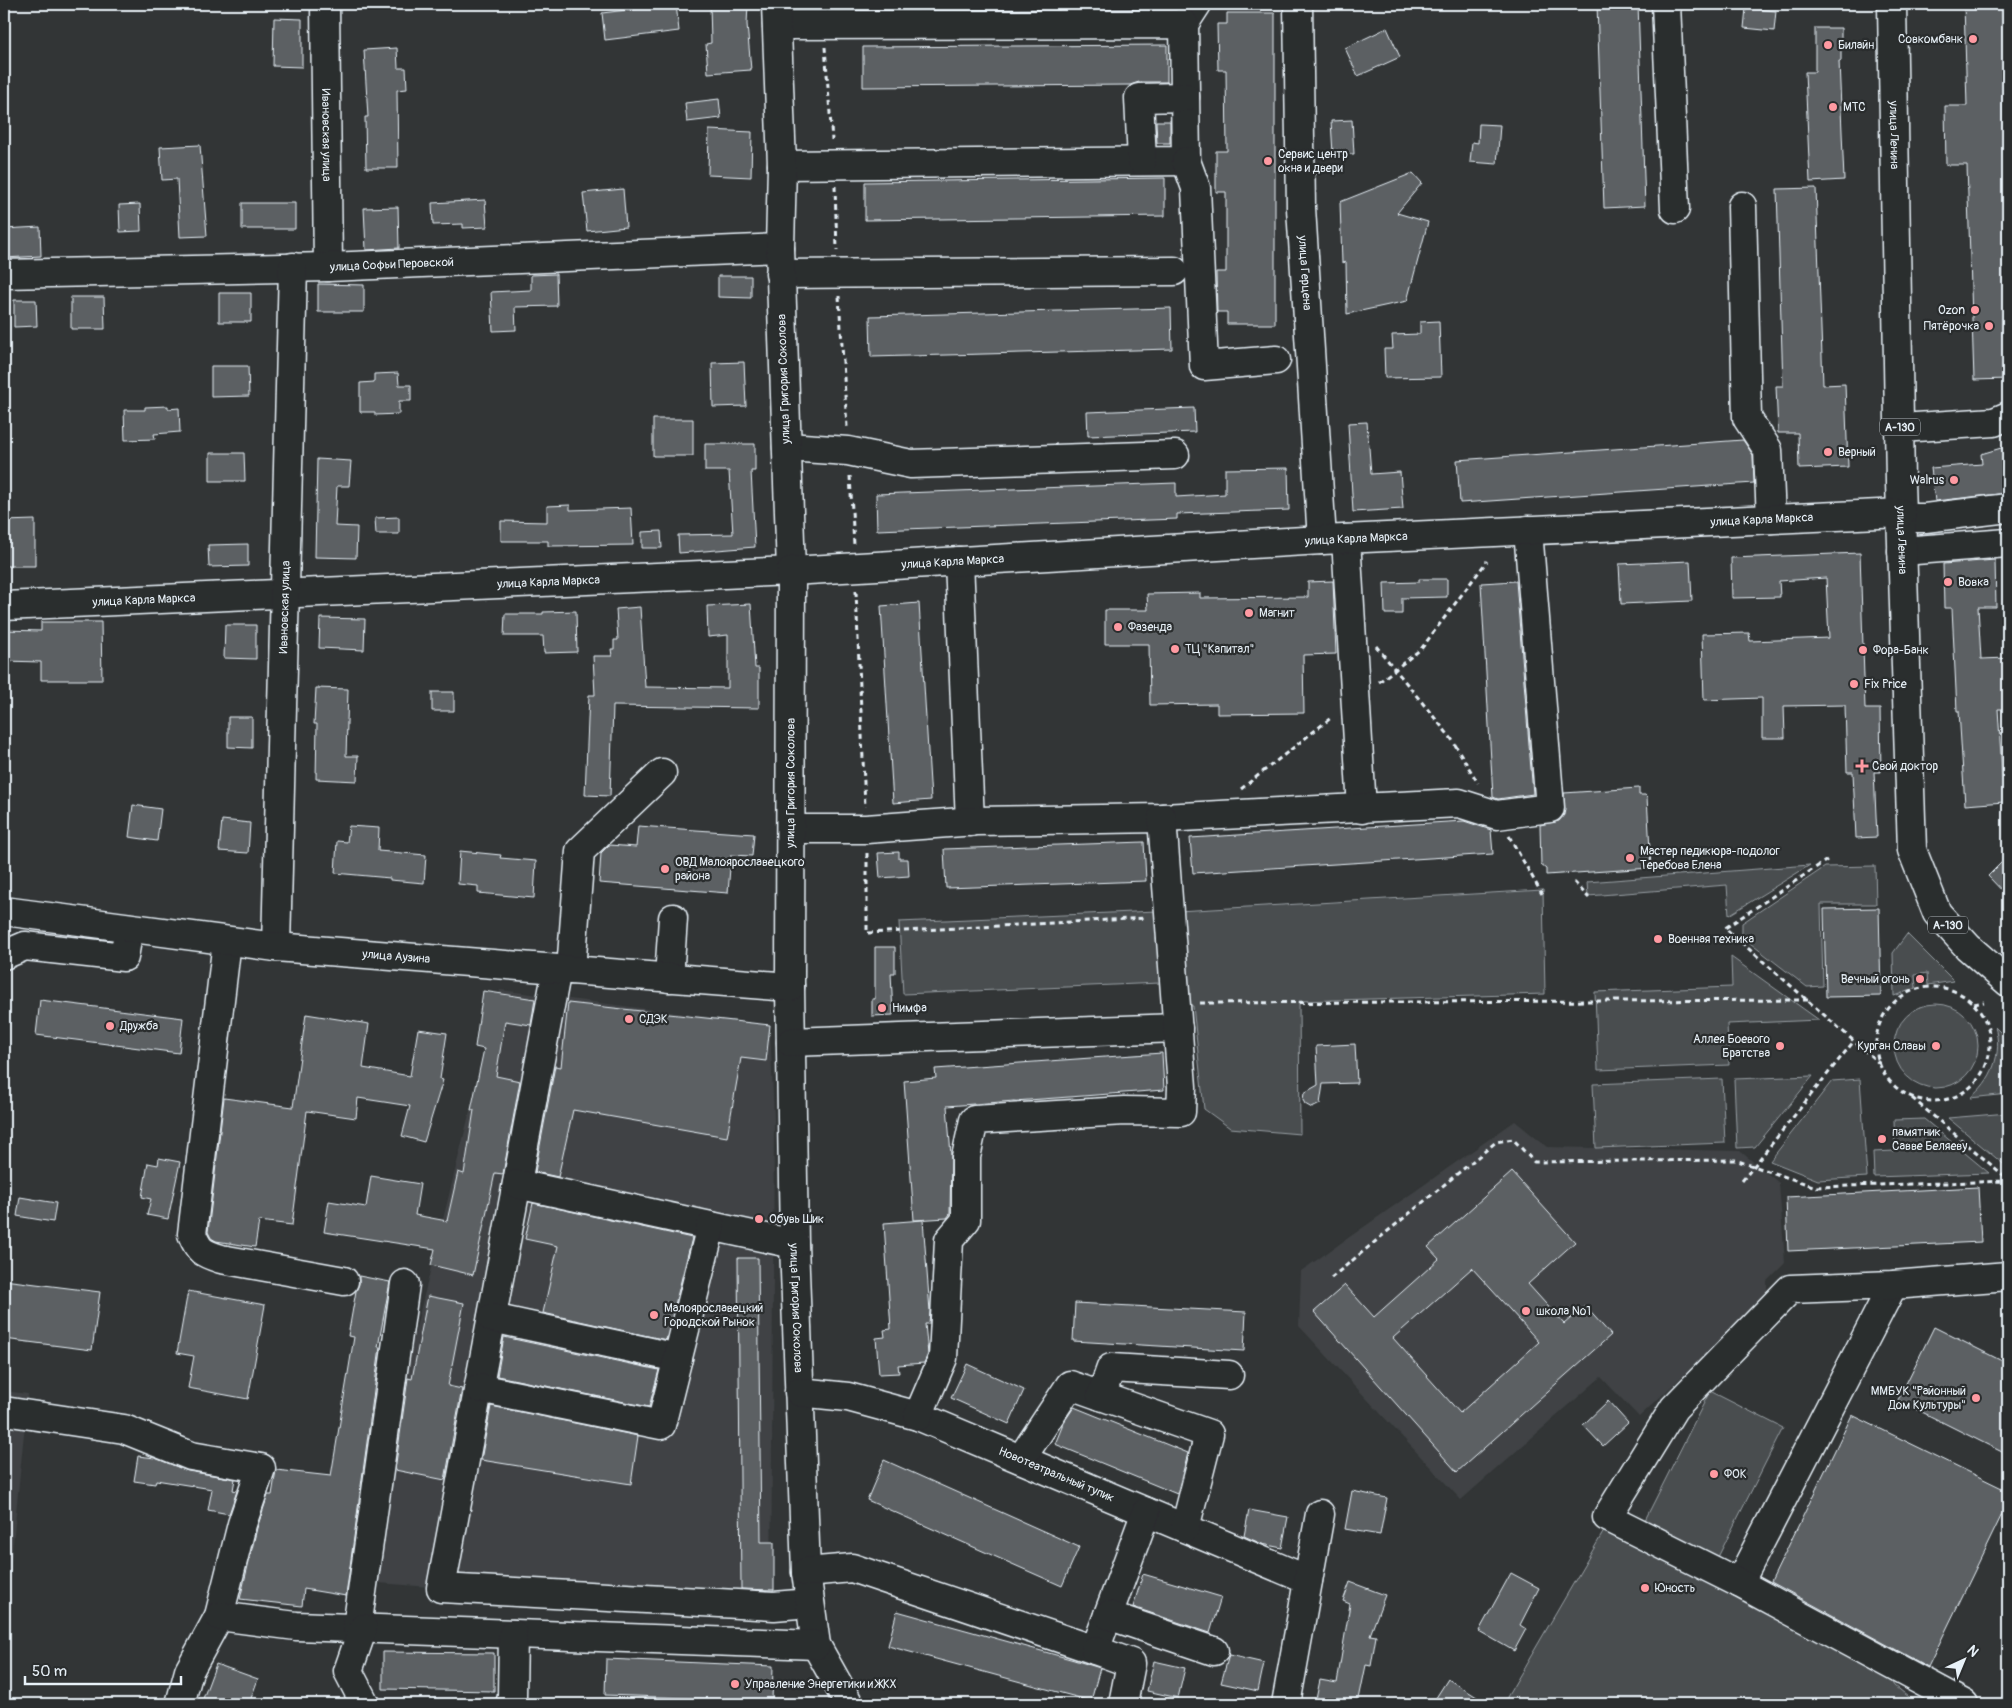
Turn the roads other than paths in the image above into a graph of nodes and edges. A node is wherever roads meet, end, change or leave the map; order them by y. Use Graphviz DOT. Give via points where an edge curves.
graph roads {
  1 [pos="325,4"];
  2 [pos="1298,4"];
  3 [pos="1666,4"];
  4 [pos="1892,4"];
  5 [pos="776,14"];
  6 [pos="1191,14"];
  7 [pos="1185,97"];
  8 [pos="1142,161"];
  9 [pos="1186,161"];
  10 [pos="782,165"];
  11 [pos="1742,206"];
  12 [pos="1675,209"];
  13 [pos="780,261"];
  14 [pos="294,267"];
  15 [pos="328,267"];
  16 [pos="1174,271"];
  17 [pos="4,274"];
  18 [pos="1276,360"];
  19 [pos="2008,416"];
  20 [pos="1900,428"];
  21 [pos="787,447"];
  22 [pos="1175,455"];
  23 [pos="2008,508"];
  24 [pos="1901,516"];
  25 [pos="1771,519"];
  26 [pos="1528,530"];
  27 [pos="1334,539"];
  28 [pos="2008,543"];
  29 [pos="1902,551"];
  30 [pos="959,561"];
  31 [pos="791,571"];
  32 [pos="284,594"];
  33 [pos="4,606"];
  34 [pos="662,773"];
  35 [pos="1362,809"];
  36 [pos="1162,818"];
  37 [pos="970,822"];
  38 [pos="791,829"];
  39 [pos="4,911"];
  40 [pos="673,918"];
  41 [pos="129,928"];
  42 [pos="227,941"];
  43 [pos="276,947"];
  44 [pos="4,955"];
  45 [pos="564,970"];
  46 [pos="669,978"];
  47 [pos="2008,982"];
  48 [pos="790,988"];
  49 [pos="1177,1016"];
  50 [pos="791,1042"];
  51 [pos="517,1184"];
  52 [pos="711,1226"];
  53 [pos="794,1244"];
  54 [pos="2008,1276"];
  55 [pos="344,1281"];
  56 [pos="405,1284"];
  57 [pos="1893,1285"];
  58 [pos="492,1318"];
  59 [pos="678,1358"];
  60 [pos="1229,1375"];
  61 [pos="479,1388"];
  62 [pos="798,1392"];
  63 [pos="1101,1396"];
  64 [pos="4,1411"];
  65 [pos="918,1416"];
  66 [pos="1022,1459"];
  67 [pos="1146,1512"];
  68 [pos="1320,1514"];
  69 [pos="1185,1528"];
  70 [pos="806,1572"];
  71 [pos="1308,1580"];
  72 [pos="1739,1583"];
  73 [pos="810,1603"];
  74 [pos="1108,1615"];
  75 [pos="219,1616"];
  76 [pos="360,1628"];
  77 [pos="513,1634"];
  78 [pos="816,1646"];
  79 [pos="1094,1650"];
  80 [pos="1214,1651"];
  81 [pos="180,1704"];
  82 [pos="365,1704"];
  83 [pos="510,1704"];
  84 [pos="849,1704"];
  85 [pos="1123,1704"];
  86 [pos="1286,1704"];
  87 [pos="1964,1704"];
  1 -- 15 [label="street, Ивановская улица"];
  2 -- 27 [label="street, улица Герцена" via="1301,208"];
  3 -- 12 [label="street"];
  4 -- 20 [label="street, улица Ленина / А-130"];
  5 -- 6 [label="street"];
  5 -- 10 [label="street, улица Григория Соколова"];
  6 -- 7 [label="street"];
  7 -- 8 [label="street" via="1139,98"];
  7 -- 9 [label="street"];
  8 -- 9 [label="street"];
  8 -- 10 [label="street"];
  9 -- 18 [label="street" via="1196,188 1204,366"];
  10 -- 13 [label="street, улица Григория Соколова"];
  11 -- 25 [label="street" via="1747,418 1768,450"];
  13 -- 15 [label="street, улица Софьи Перовской"];
  13 -- 16 [label="street, улица Софьи Перовской"];
  13 -- 21 [label="street, улица Григория Соколова"];
  14 -- 15 [label="street, улица Софьи Перовской"];
  14 -- 17 [label="street, улица Софьи Перовской"];
  14 -- 32 [label="street, Ивановская улица"];
  19 -- 20 [label="street" via="1994,422"];
  20 -- 24 [label="street, улица Ленина / А-130"];
  21 -- 22 [label="street" via="848,451 911,464"];
  21 -- 31 [label="street, улица Григория Соколова"];
  23 -- 24 [label="street, улица Карла Маркса" via="1925,518"];
  24 -- 25 [label="street, улица Карла Маркса"];
  24 -- 29 [label="street, улица Ленина / А-130"];
  25 -- 26 [label="street, улица Карла Маркса"];
  26 -- 27 [label="street, улица Карла Маркса"];
  26 -- 35 [label="street" via="1550,808 1497,815 1459,803"];
  27 -- 30 [label="street, улица Карла Маркса"];
  27 -- 35 [label="street, улица Герцена"];
  28 -- 29 [label="street"];
  29 -- 47 [label="street, улица Ленина / А-130" via="1912,850 1937,913"];
  30 -- 31 [label="street, улица Карла Маркса"];
  30 -- 37 [label="street"];
  31 -- 32 [label="street, улица Карла Маркса"];
  31 -- 38 [label="street, улица Григория Соколова"];
  32 -- 33 [label="street, улица Карла Маркса"];
  32 -- 43 [label="street, Ивановская улица"];
  34 -- 45 [label="street" via="580,851"];
  35 -- 36 [label="street"];
  36 -- 37 [label="street"];
  36 -- 49 [label="street"];
  37 -- 38 [label="street" via="866,829"];
  38 -- 48 [label="street, улица Григория Соколова"];
  39 -- 41 [label="street, улица Аузина"];
  40 -- 46 [label="street"];
  41 -- 42 [label="street, улица Аузина"];
  41 -- 44 [label="street" via="124,957 25,946"];
  42 -- 43 [label="street, улица Аузина"];
  42 -- 55 [label="street" via="192,1234 203,1253 221,1259"];
  43 -- 45 [label="street, улица Аузина"];
  45 -- 46 [label="street, улица Аузина"];
  45 -- 51 [label="street"];
  46 -- 48 [label="street, улица Аузина"];
  48 -- 50 [label="street, улица Григория Соколова"];
  49 -- 50 [label="street"];
  49 -- 65 [label="street" via="1181,1112 1124,1111 974,1120 966,1157 966,1220 948,1240 943,1358"];
  50 -- 53 [label="street, улица Григория Соколова"];
  51 -- 52 [label="street"];
  51 -- 58 [label="street"];
  52 -- 53 [label="street"];
  52 -- 59 [label="street"];
  53 -- 62 [label="street, улица Григория Соколова"];
  54 -- 57 [label="street"];
  56 -- 76 [label="street"];
  57 -- 72 [label="street"];
  57 -- 72 [label="street" via="1790,1289 1674,1408 1608,1517"];
  58 -- 59 [label="street"];
  58 -- 61 [label="street"];
  59 -- 61 [label="street" via="662,1425"];
  60 -- 63 [label="street" via="1111,1368"];
  61 -- 73 [label="street" via="441,1588 774,1606"];
  62 -- 65 [label="street, Новотеатральный тупик" via="848,1397"];
  62 -- 70 [label="street, улица Григория Соколова"];
  63 -- 66 [label="street" via="1070,1385"];
  63 -- 69 [label="street" via="1209,1434"];
  64 -- 75 [label="street" via="124,1429 191,1456 261,1468 242,1524"];
  65 -- 66 [label="street, Новотеатральный тупик"];
  66 -- 67 [label="street, Новотеатральный тупик"];
  67 -- 69 [label="street, Новотеатральный тупик"];
  67 -- 74 [label="street"];
  68 -- 71 [label="street"];
  69 -- 71 [label="street, Новотеатральный тупик"];
  70 -- 73 [label="street, улица Григория Соколова"];
  70 -- 79 [label="street" via="852,1568"];
  71 -- 86 [label="street"];
  72 -- 87 [label="street"];
  73 -- 78 [label="street, улица Григория Соколова"];
  74 -- 79 [label="street"];
  74 -- 80 [label="street"];
  75 -- 76 [label="street" via="296,1626"];
  75 -- 81 [label="street" via="189,1671"];
  76 -- 77 [label="street"];
  76 -- 82 [label="street" via="348,1672"];
  77 -- 78 [label="street"];
  77 -- 83 [label="street"];
  78 -- 84 [label="street, улица Григория Соколова"];
  79 -- 85 [label="street" via="1132,1663"];
}
